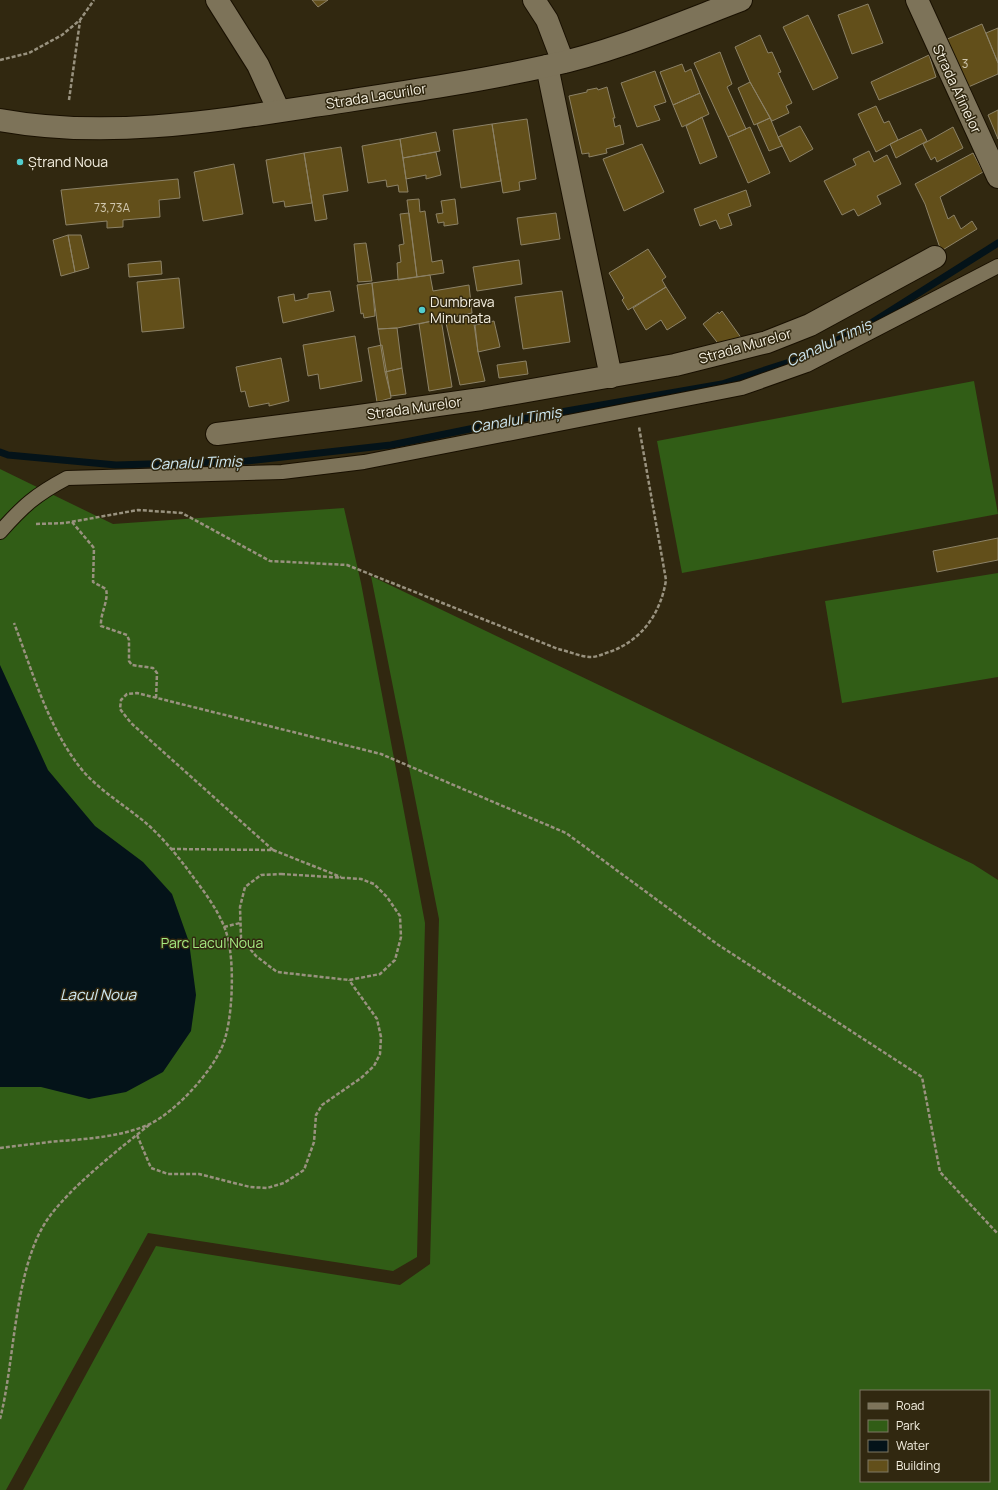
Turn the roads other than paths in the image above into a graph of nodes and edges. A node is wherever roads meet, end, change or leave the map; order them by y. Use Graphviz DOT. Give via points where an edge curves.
graph roads {
  1 [pos="217,0"];
  2 [pos="534,0"];
  3 [pos="741,0"];
  4 [pos="917,0"];
  5 [pos="555,64"];
  6 [pos="279,111"];
  7 [pos="0,120"];
  8 [pos="998,177"];
  9 [pos="935,257"];
  10 [pos="998,266"];
  11 [pos="610,377"];
  12 [pos="217,434"];
  13 [pos="4,528"];
  1 -- 6 [label="street" via="258,65"];
  2 -- 5 [label="street" via="547,20"];
  3 -- 5 [label="street, Strada Lacurilor" via="632,41"];
  4 -- 8 [label="street, Strada Afinelor"];
  5 -- 6 [label="street, Strada Lacurilor"];
  5 -- 11 [label="street"];
  6 -- 7 [label="street, Strada Lacurilor" via="170,126 116,128 63,127"];
  9 -- 11 [label="street, Strada Murelor" via="810,326 767,342 675,365"];
  10 -- 13 [label="lane" via="808,365 742,388 364,462 274,473 67,478 42,491 21,508"];
  11 -- 12 [label="street, Strada Murelor" via="459,402"];
}
